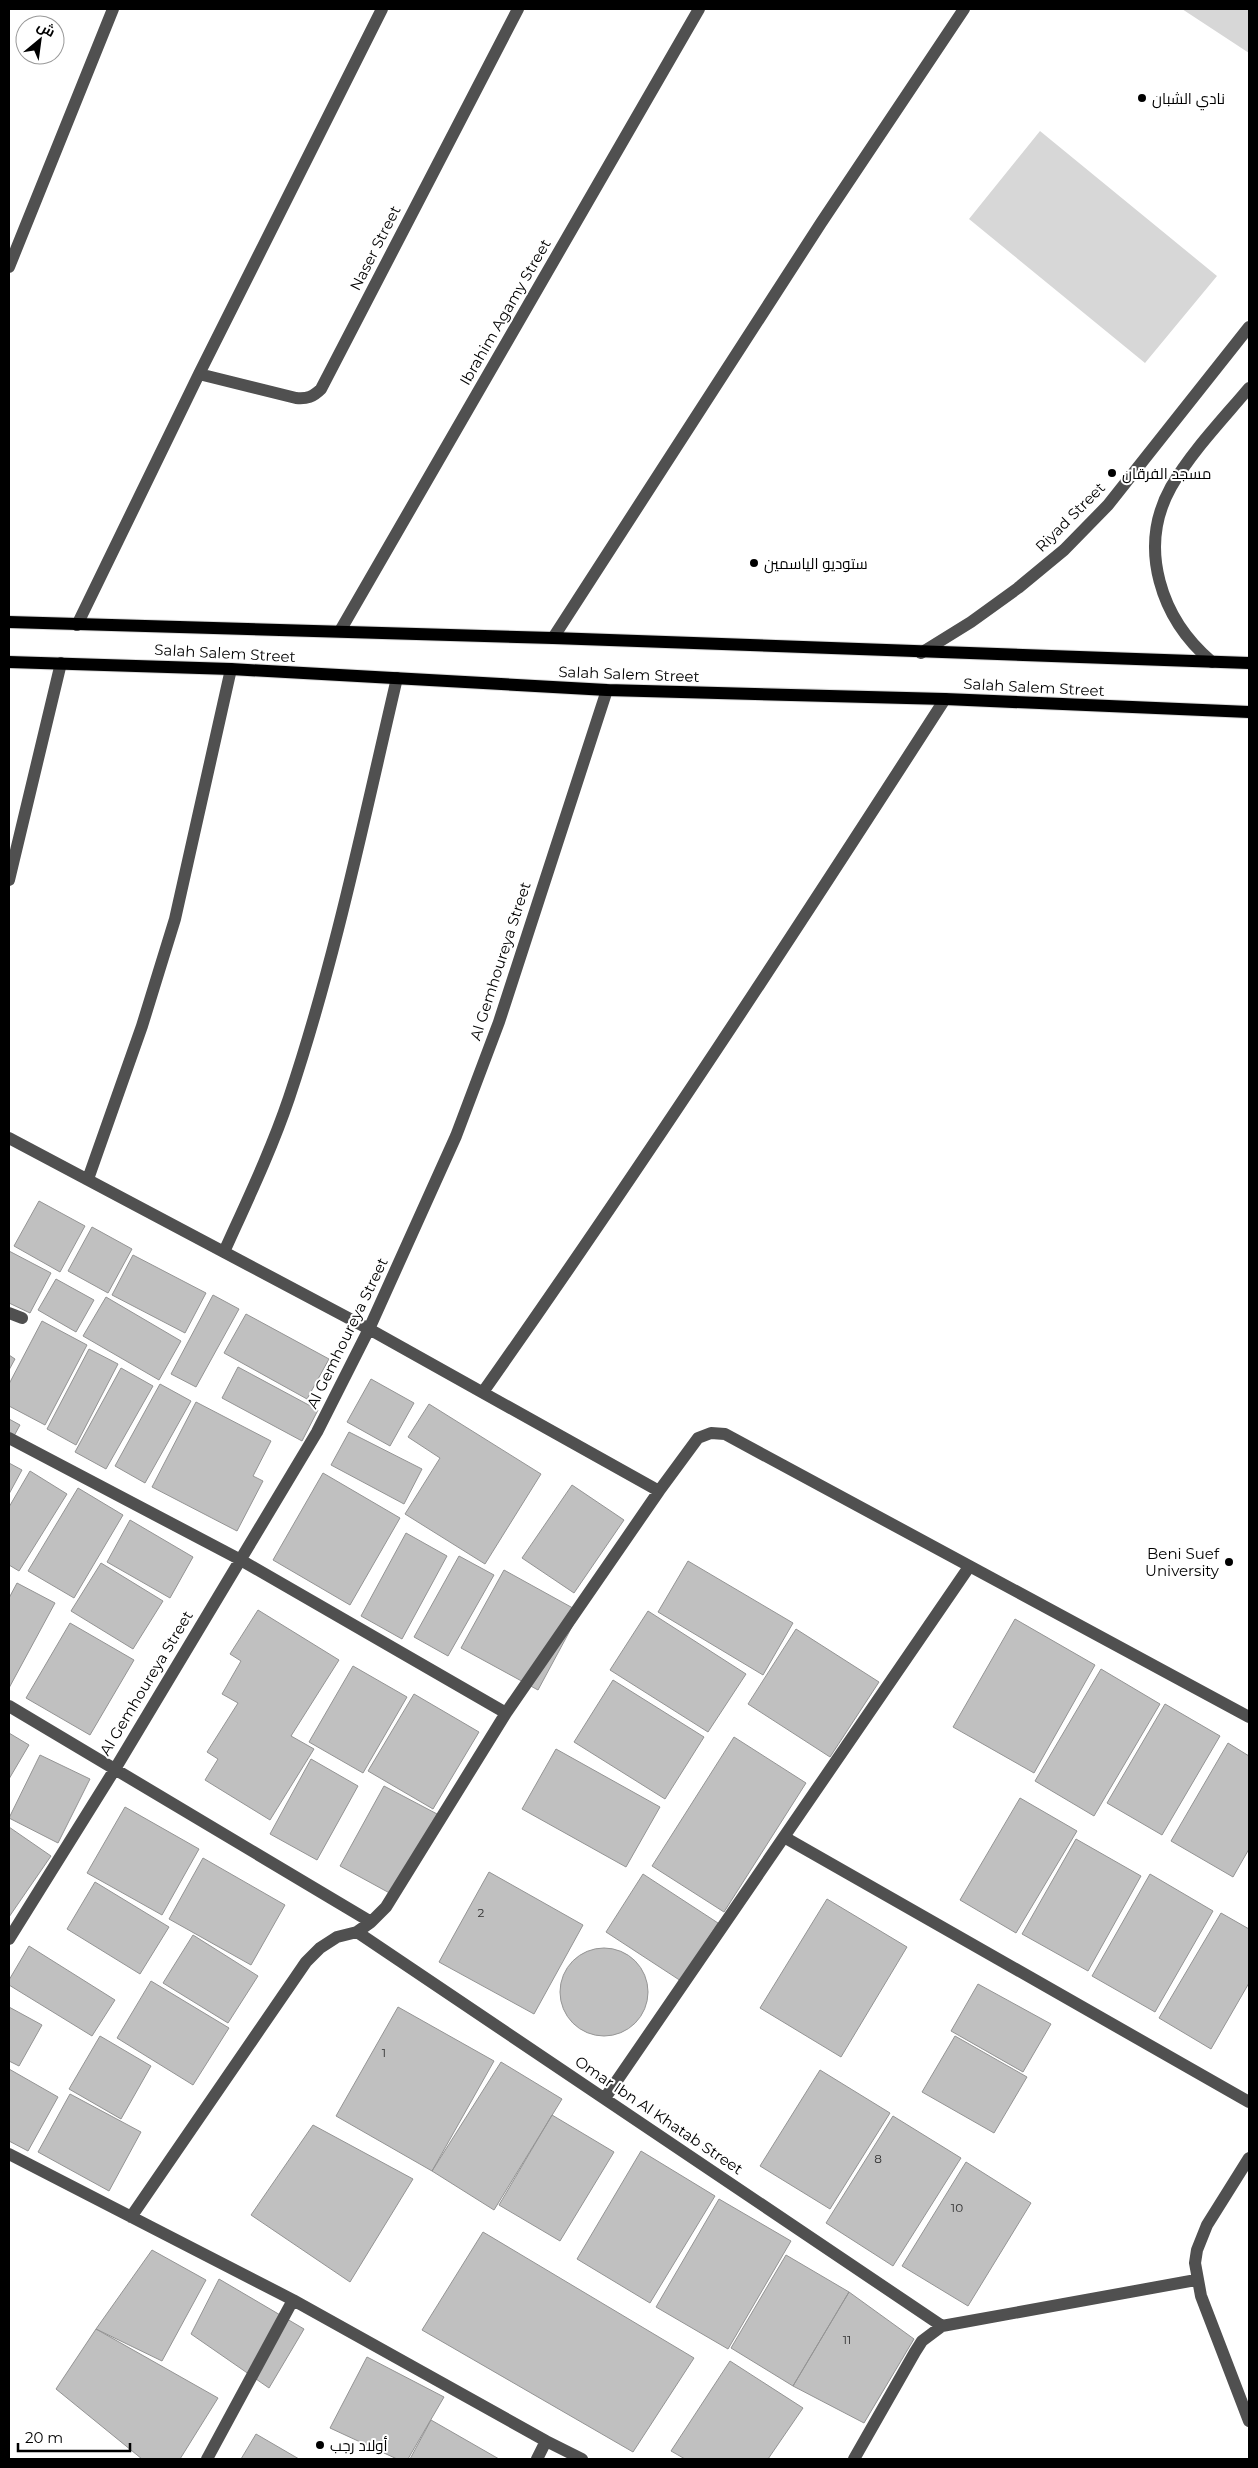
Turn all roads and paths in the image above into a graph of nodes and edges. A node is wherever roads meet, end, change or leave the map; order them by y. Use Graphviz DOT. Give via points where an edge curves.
graph roads {
  1 [pos="113,9"];
  2 [pos="382,9"];
  3 [pos="518,9"];
  4 [pos="699,9"];
  5 [pos="964,9"];
  6 [pos="9,267"];
  7 [pos="1249,327"];
  8 [pos="199,374"];
  9 [pos="1249,388"];
  10 [pos="9,622"];
  11 [pos="77,625"];
  12 [pos="340,631"];
  13 [pos="553,638"];
  14 [pos="921,653"];
  15 [pos="9,662"];
  16 [pos="1212,662"];
  17 [pos="61,663"];
  18 [pos="1249,663"];
  19 [pos="231,669"];
  20 [pos="397,678"];
  21 [pos="607,690"];
  22 [pos="945,699"];
  23 [pos="1249,712"];
  24 [pos="9,880"];
  25 [pos="9,1138"];
  26 [pos="88,1179"];
  27 [pos="224,1252"];
  28 [pos="9,1313"];
  29 [pos="22,1318"];
  30 [pos="369,1329"];
  31 [pos="483,1392"];
  32 [pos="9,1438"];
  33 [pos="658,1492"];
  34 [pos="238,1559"];
  35 [pos="969,1567"];
  36 [pos="9,1706"];
  37 [pos="506,1714"];
  38 [pos="1249,1717"];
  39 [pos="115,1769"];
  40 [pos="784,1838"];
  41 [pos="371,1922"];
  42 [pos="357,1932"];
  43 [pos="9,1939"];
  44 [pos="605,2098"];
  45 [pos="1249,2102"];
  46 [pos="9,2154"];
  47 [pos="1249,2158"];
  48 [pos="130,2217"];
  49 [pos="1196,2280"];
  50 [pos="293,2300"];
  51 [pos="942,2326"];
  52 [pos="1249,2421"];
  53 [pos="546,2441"];
  54 [pos="207,2459"];
  55 [pos="536,2459"];
  56 [pos="582,2459"];
  57 [pos="854,2459"];
  1 -- 6 [label="street"];
  2 -- 8 [label="street"];
  3 -- 8 [label="street, Naser Street" via="321,389 314,396 296,398"];
  4 -- 12 [label="street, Ibrahim Agamy Street"];
  5 -- 13 [label="street" via="821,223"];
  7 -- 14 [label="street, Riyad Street" via="1108,505 1064,550 987,611"];
  8 -- 11 [label="street"];
  9 -- 16 [label="street" via="1170,488 1158,529 1156,550 1162,593 1182,631"];
  10 -- 11 [label="main road, Salah Salem Street"];
  11 -- 12 [label="main road, Salah Salem Street"];
  12 -- 13 [label="main road, Salah Salem Street"];
  13 -- 14 [label="main road, Salah Salem Street"];
  14 -- 16 [label="main road, Salah Salem Street"];
  15 -- 17 [label="main road, Salah Salem Street"];
  16 -- 18 [label="main road, Salah Salem Street"];
  17 -- 19 [label="main road, Salah Salem Street"];
  17 -- 24 [label="street"];
  19 -- 20 [label="main road, Salah Salem Street"];
  19 -- 26 [label="street" via="175,919 142,1026"];
  20 -- 21 [label="main road, Salah Salem Street"];
  20 -- 27 [label="street" via="335,945 289,1098"];
  21 -- 22 [label="main road, Salah Salem Street"];
  21 -- 30 [label="street, Al Gemhoureya Street" via="476,1083 456,1136"];
  22 -- 23 [label="main road, Salah Salem Street"];
  22 -- 31 [label="street" via="596,1231"];
  25 -- 26 [label="street"];
  26 -- 27 [label="street"];
  27 -- 30 [label="street"];
  28 -- 29 [label="street"];
  30 -- 31 [label="street"];
  30 -- 34 [label="street, Al Gemhoureya Street" via="317,1432"];
  31 -- 33 [label="street"];
  32 -- 34 [label="street"];
  33 -- 35 [label="street" via="698,1438 711,1433 725,1434"];
  33 -- 37 [label="street"];
  34 -- 37 [label="street"];
  34 -- 39 [label="street, Al Gemhoureya Street"];
  35 -- 38 [label="street"];
  35 -- 40 [label="street"];
  36 -- 39 [label="street"];
  37 -- 41 [label="street" via="386,1906"];
  39 -- 41 [label="street"];
  39 -- 43 [label="street, Al Gemhoureya Street"];
  40 -- 44 [label="street"];
  40 -- 45 [label="street"];
  41 -- 42 [label="street"];
  42 -- 44 [label="street, Omar Ibn Al Khatab Street"];
  42 -- 48 [label="street" via="337,1937 306,1962"];
  44 -- 51 [label="street, Omar Ibn Al Khatab Street"];
  46 -- 48 [label="street"];
  47 -- 49 [label="street" via="1201,2237 1195,2263"];
  48 -- 50 [label="street"];
  49 -- 51 [label="street"];
  49 -- 52 [label="street"];
  50 -- 53 [label="street"];
  50 -- 54 [label="street"];
  51 -- 57 [label="street" via="922,2341"];
  53 -- 55 [label="street"];
  53 -- 56 [label="street"];
}
